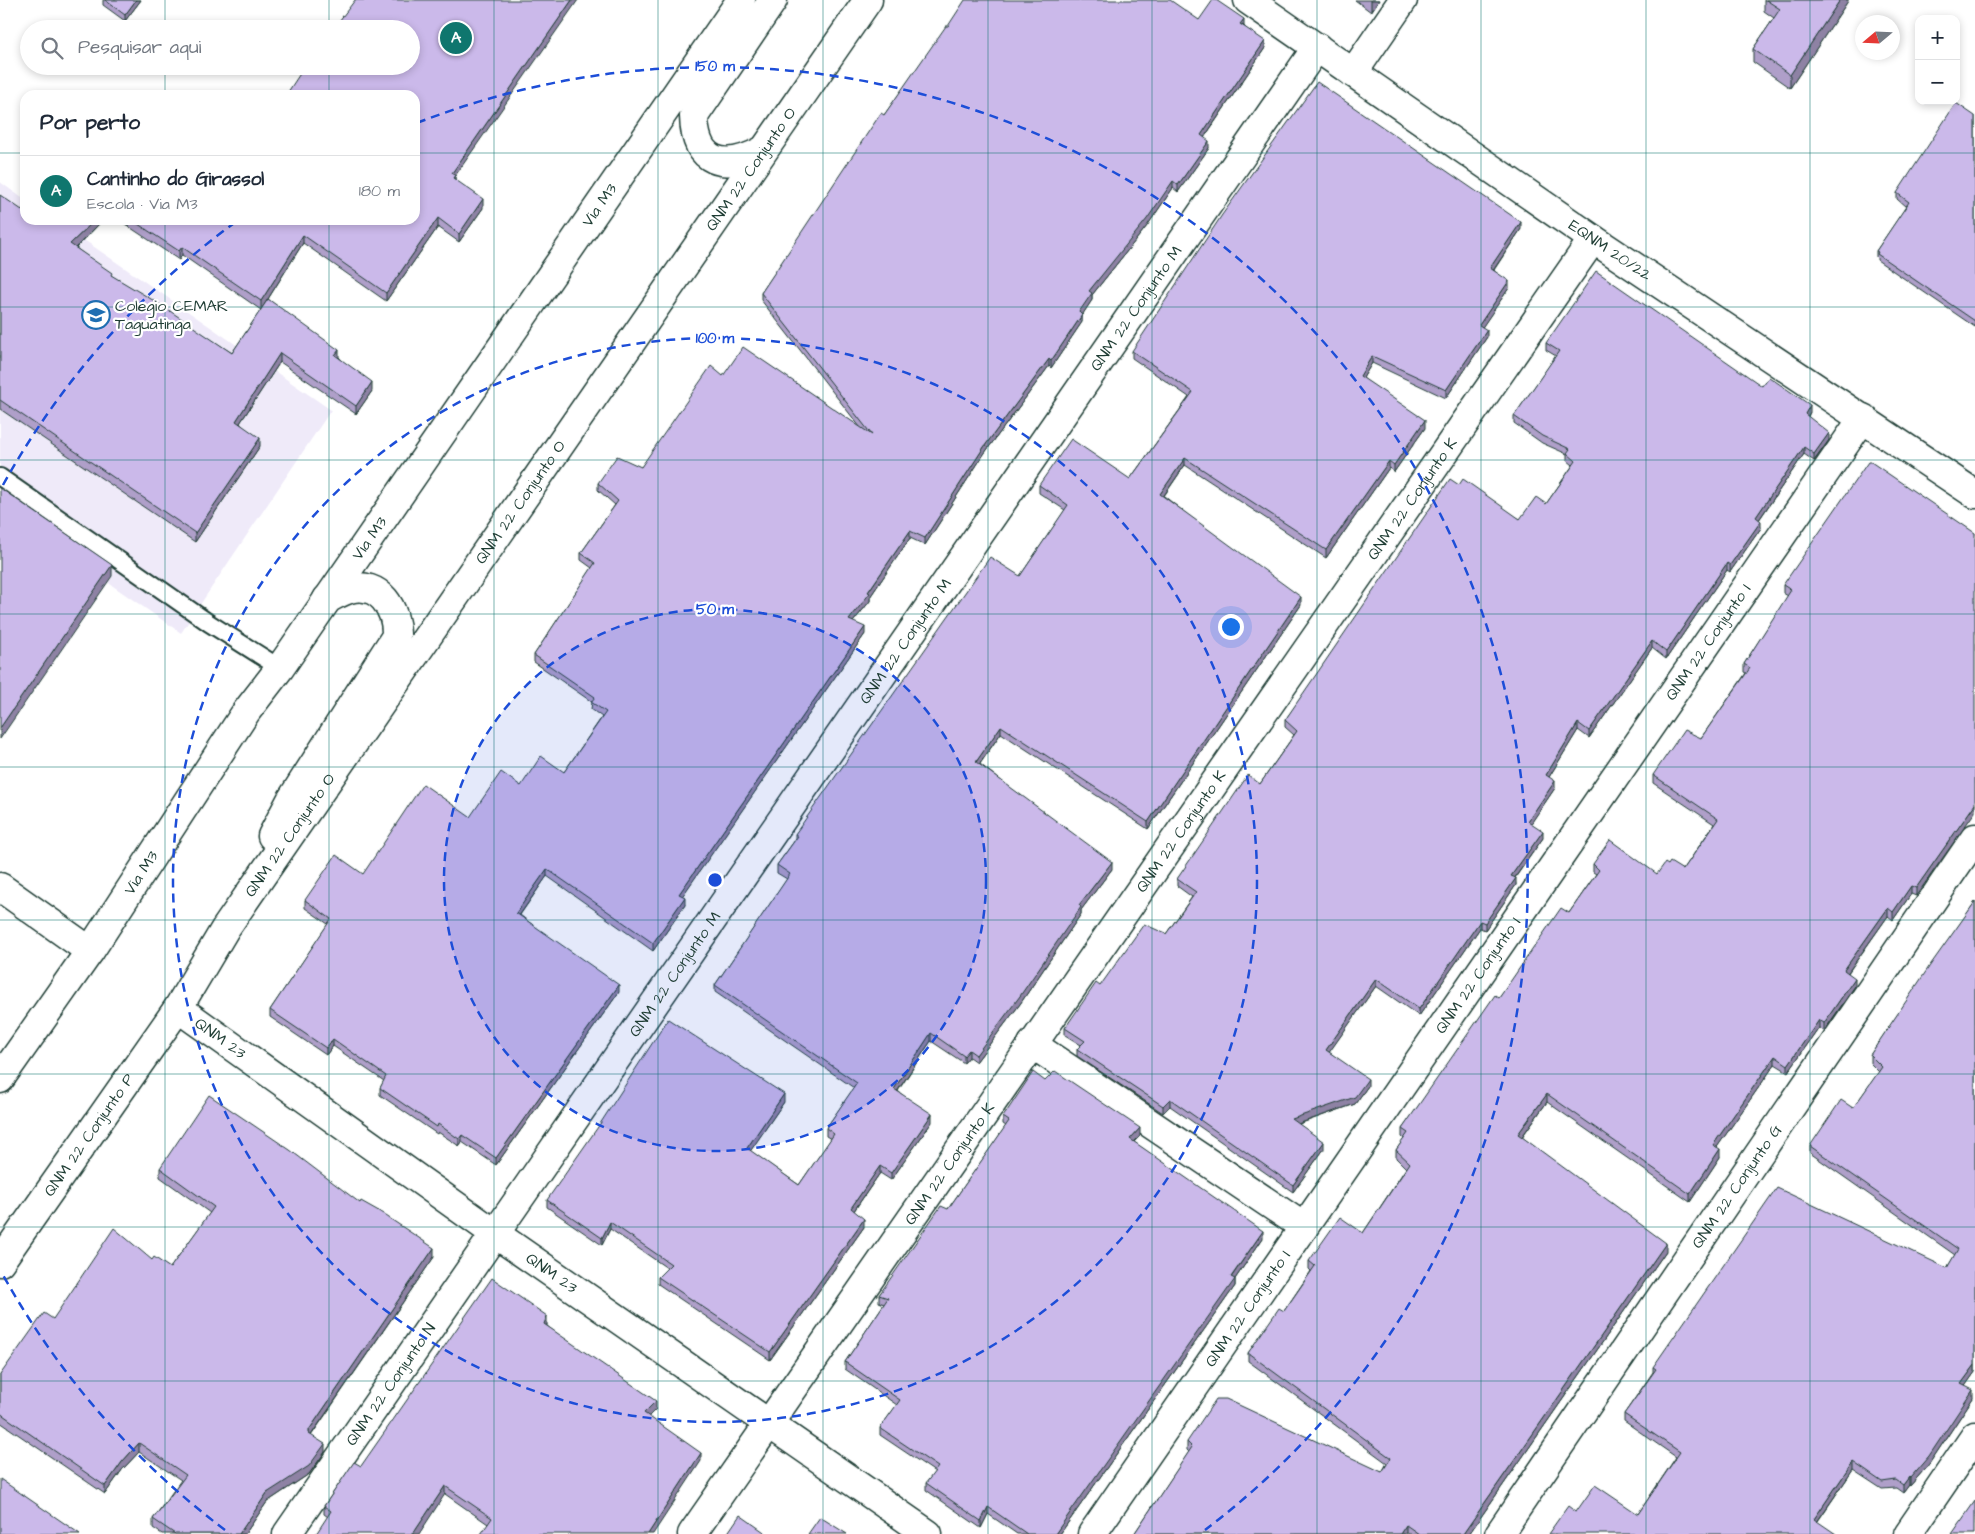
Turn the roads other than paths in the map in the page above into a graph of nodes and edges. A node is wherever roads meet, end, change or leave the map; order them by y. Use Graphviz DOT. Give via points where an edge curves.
graph roads {
  1 [pos="741,0"];
  2 [pos="773,0"];
  3 [pos="868,0"];
  4 [pos="1248,0"];
  5 [pos="1403,0"];
  6 [pos="1317,48"];
  7 [pos="1353,73"];
  8 [pos="762,151"];
  9 [pos="1593,239"];
  10 [pos="1863,418"];
  11 [pos="0,477"];
  12 [pos="1975,494"];
  13 [pos="327,598"];
  14 [pos="280,668"];
  15 [pos="1975,838"];
  16 [pos="0,887"];
  17 [pos="225,929"];
  18 [pos="90,951"];
  19 [pos="178,1008"];
  20 [pos="1032,1044"];
  21 [pos="24,1046"];
  22 [pos="0,1079"];
  23 [pos="0,1096"];
  24 [pos="1304,1227"];
  25 [pos="494,1233"];
  26 [pos="0,1262"];
  27 [pos="768,1424"];
  28 [pos="1975,1436"];
  29 [pos="287,1534"];
  30 [pos="692,1534"];
  31 [pos="928,1534"];
  32 [pos="1092,1534"];
  33 [pos="1499,1534"];
  34 [pos="1908,1534"];
  1 -- 13 [label="street, Via M3"];
  2 -- 8 [label="street" via="694,116 697,139 710,158 724,163 744,161"];
  3 -- 8 [label="street, QNM 22 Conjunto O"];
  4 -- 6 [label="street, EQNM 20/22"];
  5 -- 7 [label="street"];
  6 -- 7 [label="street, EQNM 20/22"];
  6 -- 25 [label="street, QNM 22 Conjunto M"];
  7 -- 9 [label="street, EQNM 20/22"];
  8 -- 17 [label="street, QNM 22 Conjunto O"];
  9 -- 10 [label="street, EQNM 20/22"];
  9 -- 20 [label="street, QNM 22 Conjunto K"];
  10 -- 12 [label="street, EQNM 20/22"];
  10 -- 24 [label="street, QNM 22 Conjunto I"];
  11 -- 14 [label="lane"];
  13 -- 14 [label="street, Via M3"];
  13 -- 17 [label="street" via="360,588 381,595 394,614 396,636 291,800"];
  14 -- 18 [label="street, Via M3" via="246,712"];
  15 -- 33 [label="street, QNM 22 Conjunto G"];
  16 -- 18 [label="street"];
  17 -- 19 [label="street, QNM 22 Conjunto O"];
  18 -- 21 [label="street, Via M3"];
  19 -- 25 [label="street, QNM 23"];
  19 -- 26 [label="street, QNM 22 Conjunto P"];
  20 -- 24 [label="street"];
  20 -- 27 [label="street, QNM 22 Conjunto K"];
  21 -- 22 [label="street, Via M3"];
  21 -- 23 [label="street"];
  24 -- 32 [label="street, QNM 22 Conjunto I"];
  25 -- 27 [label="street, QNM 23"];
  25 -- 29 [label="street, QNM 22 Conjunto N"];
  27 -- 30 [label="street, QNM 22 Conjunto K"];
  27 -- 31 [label="street, QNM 23"];
  28 -- 34 [label="street"];
}
